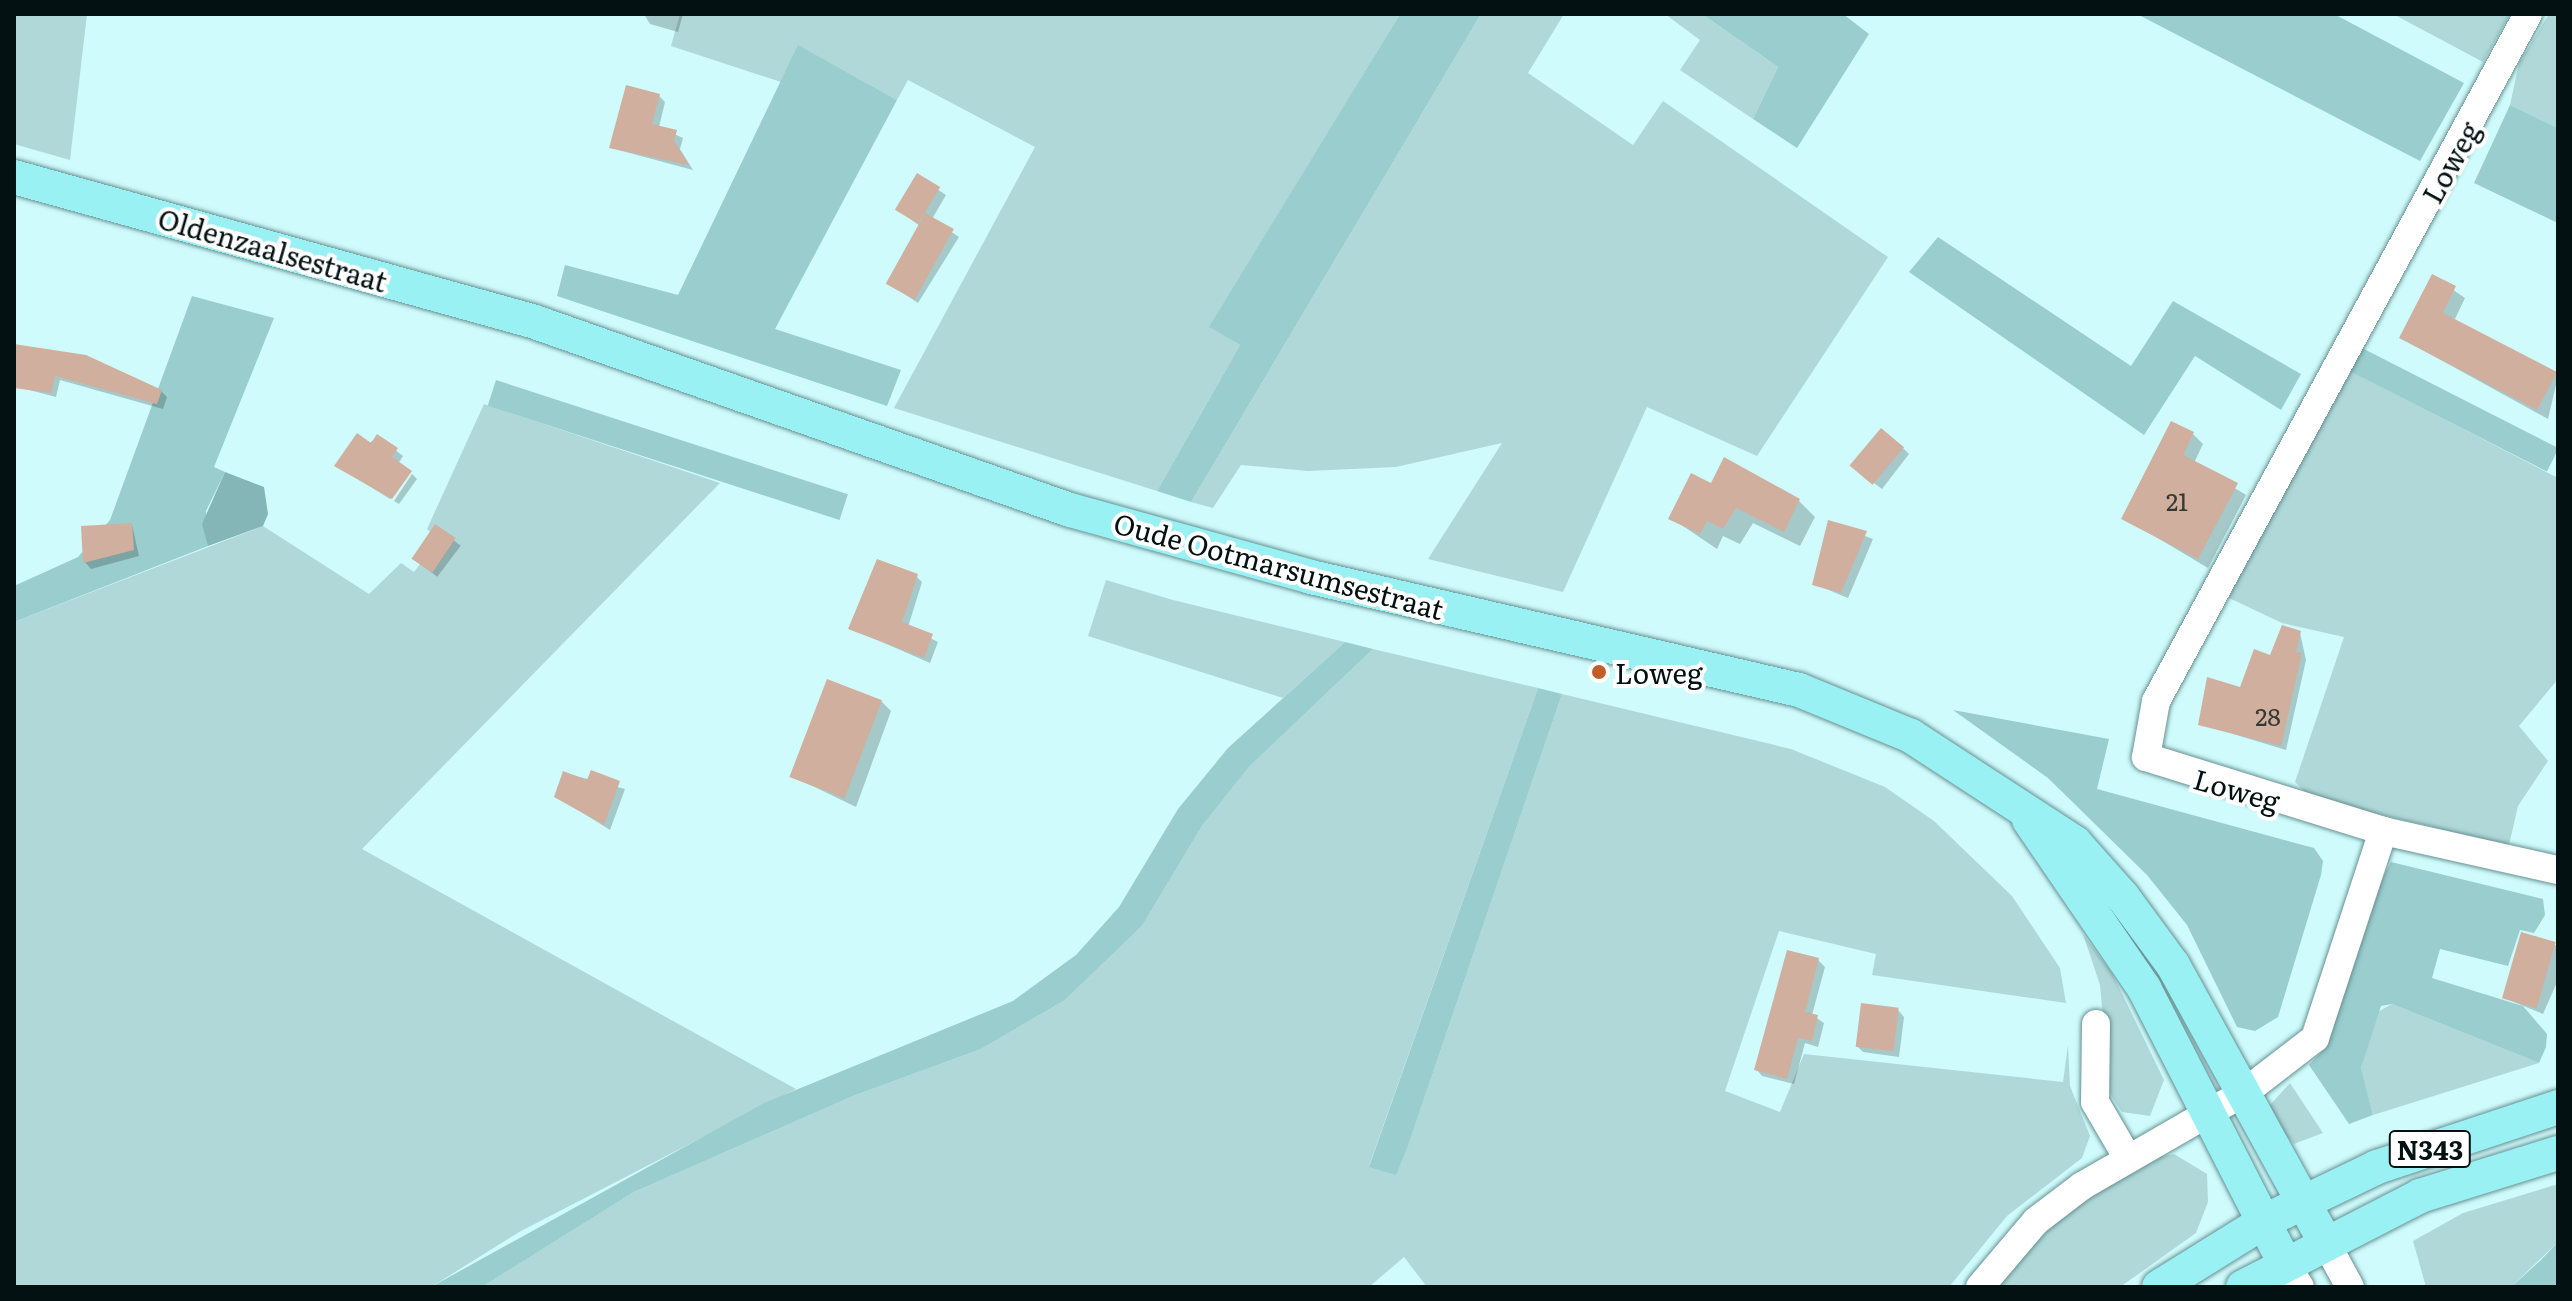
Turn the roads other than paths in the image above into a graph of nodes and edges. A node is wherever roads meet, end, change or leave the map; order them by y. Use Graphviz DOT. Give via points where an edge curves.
graph roads {
  1 [pos="2528,14"];
  2 [pos="14,177"];
  3 [pos="532,321"];
  4 [pos="2020,806"];
  5 [pos="2383,831"];
  6 [pos="2558,870"];
  7 [pos="2096,1024"];
  8 [pos="2245,1092"];
  9 [pos="2558,1107"];
  10 [pos="2212,1109"];
  11 [pos="2558,1153"];
  12 [pos="2127,1157"];
  13 [pos="2306,1202"];
  14 [pos="2265,1221"];
  15 [pos="2326,1243"];
  16 [pos="2292,1275"];
  17 [pos="1980,1287"];
  18 [pos="2159,1287"];
  19 [pos="2243,1287"];
  20 [pos="2350,1287"];
  1 -- 5 [label="street, Loweg" via="2156,701 2147,733 2146,757 2160,766"];
  2 -- 3 [label="main road, Oldenzaalsestraat"];
  3 -- 4 [label="main road, Oude Ootmarsumsestraat" via="1070,510 1311,577 1799,690 1911,736"];
  4 -- 8 [label="main road, Oude Ootmarsumsestraat" via="2075,843 2123,897 2173,965"];
  4 -- 10 [label="main road, Oude Ootmarsumsestraat" via="2144,988"];
  5 -- 6 [label="street"];
  5 -- 8 [label="street" via="2315,1038"];
  7 -- 12 [label="street" via="2095,1102"];
  8 -- 10 [label="street"];
  8 -- 13 [label="main road, Oude Ootmarsumsestraat"];
  9 -- 13 [label="main road, N343" via="2377,1167"];
  10 -- 12 [label="street"];
  10 -- 14 [label="main road, Oude Ootmarsumsestraat"];
  11 -- 15 [label="main road, N343" via="2420,1196"];
  12 -- 17 [label="street" via="2036,1221"];
  13 -- 14 [label="main road, N343"];
  13 -- 15 [label="main road, Oude Ootmarsumsestraat"];
  14 -- 16 [label="main road, Oude Ootmarsumsestraat"];
  14 -- 18 [label="main road, N343"];
  15 -- 16 [label="main road, N343"];
  15 -- 20 [label="street"];
  16 -- 19 [label="main road, N343"];
}
